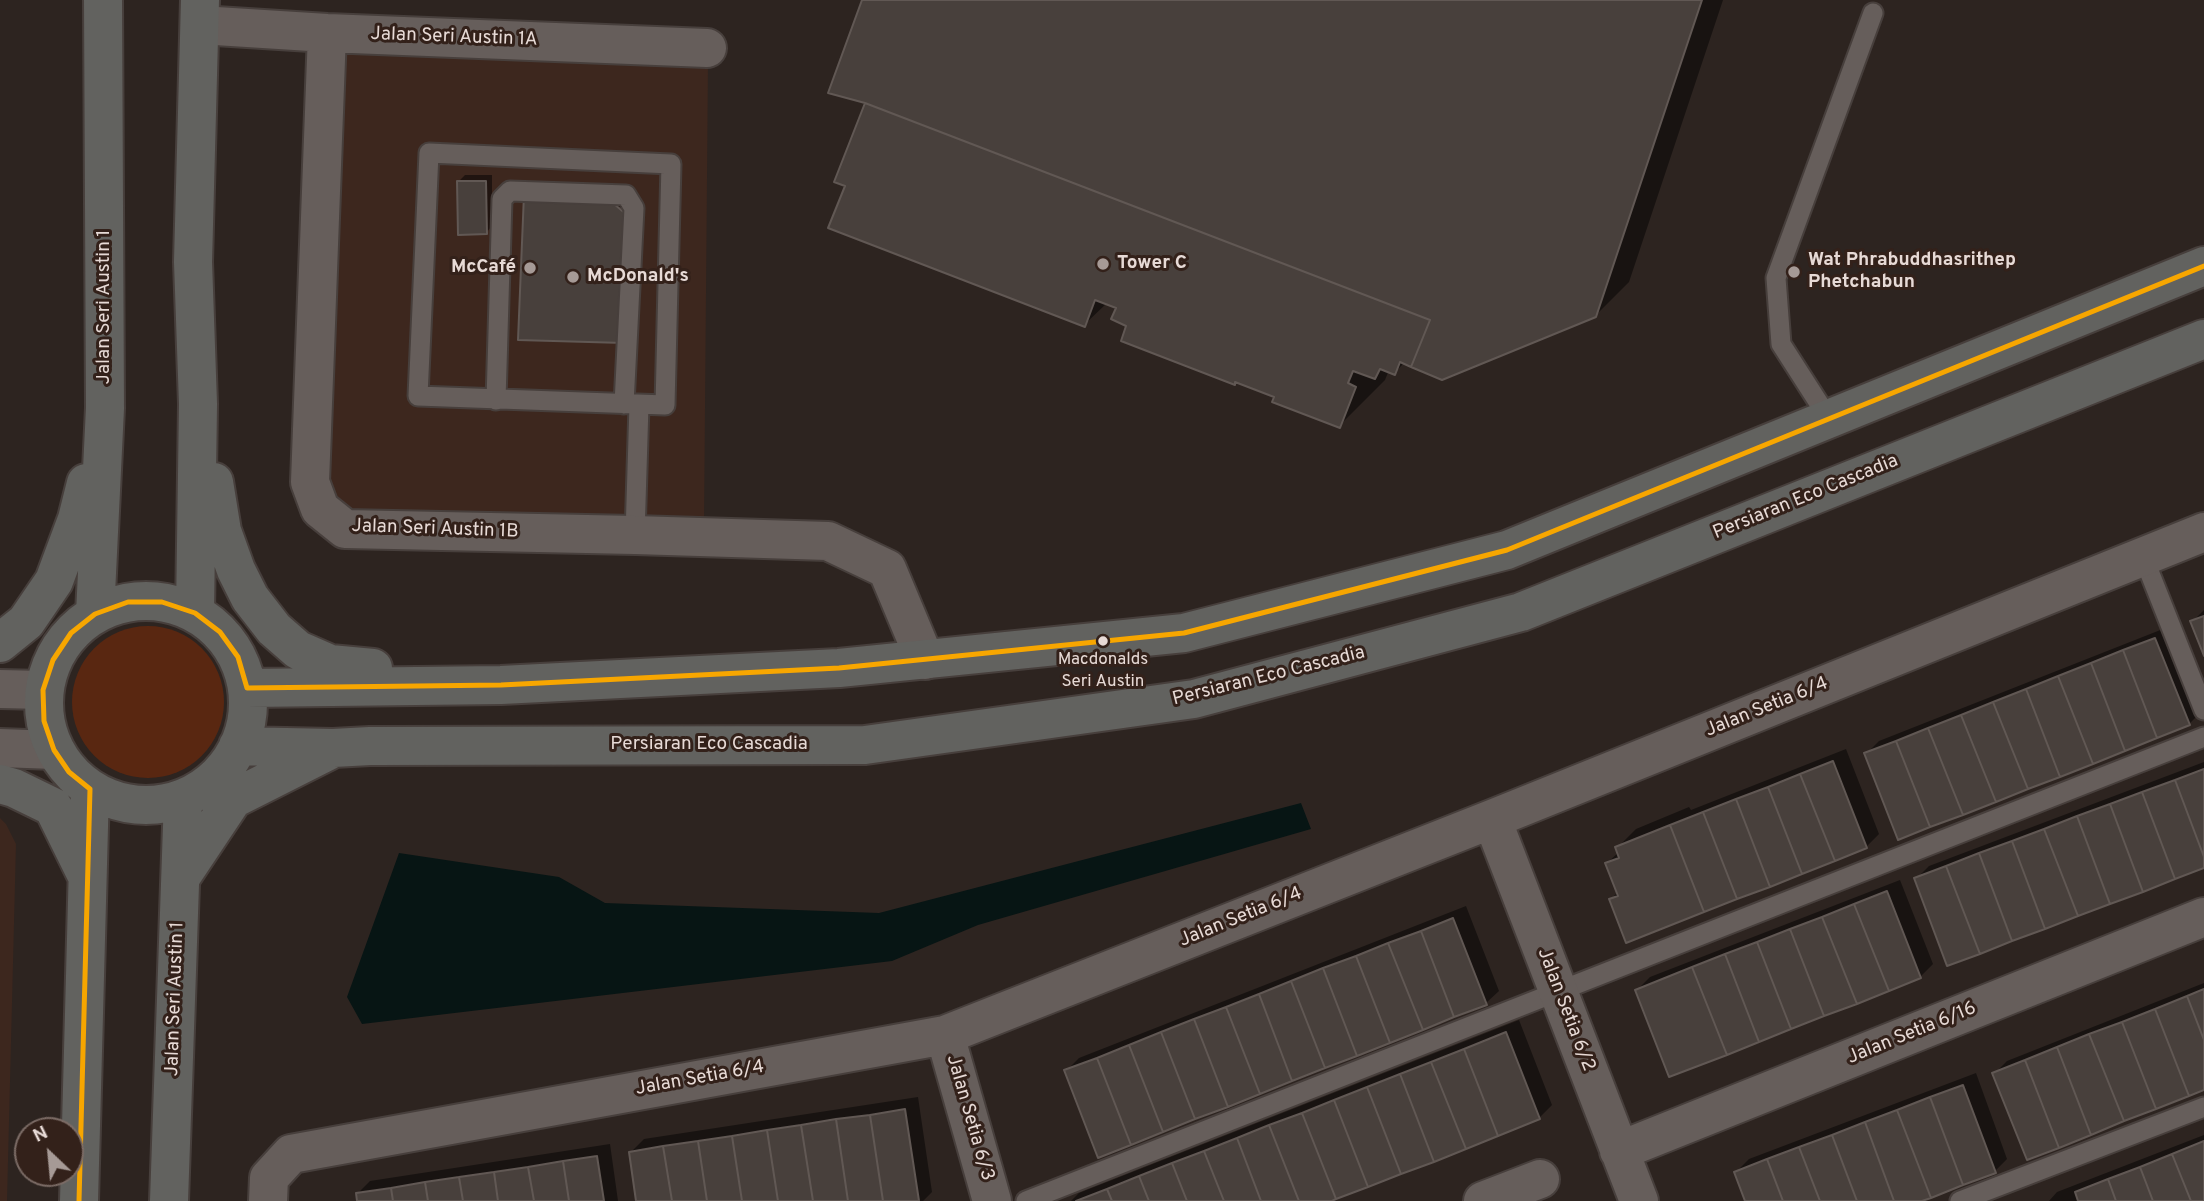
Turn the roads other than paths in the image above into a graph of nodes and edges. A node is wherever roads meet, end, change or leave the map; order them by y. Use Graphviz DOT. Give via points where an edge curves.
graph roads {
  1 [pos="103,0"];
  2 [pos="200,12"];
  3 [pos="1872,13"];
  4 [pos="327,33"];
  5 [pos="707,48"];
  6 [pos="2204,266"];
  7 [pos="2204,339"];
  8 [pos="496,400"];
  9 [pos="198,404"];
  10 [pos="632,404"];
  11 [pos="105,408"];
  12 [pos="1829,419"];
  13 [pos="2204,531"];
  14 [pos="635,535"];
  15 [pos="2143,556"];
  16 [pos="195,613"];
  17 [pos="95,614"];
  18 [pos="0,643"];
  19 [pos="925,660"];
  20 [pos="501,685"];
  21 [pos="247,688"];
  22 [pos="0,689"];
  23 [pos="43,690"];
  24 [pos="2204,710"];
  25 [pos="2204,737"];
  26 [pos="238,746"];
  27 [pos="0,748"];
  28 [pos="333,748"];
  29 [pos="54,750"];
  30 [pos="0,784"];
  31 [pos="90,789"];
  32 [pos="184,798"];
  33 [pos="1492,819"];
  34 [pos="87,877"];
  35 [pos="181,877"];
  36 [pos="2204,917"];
  37 [pos="1558,991"];
  38 [pos="945,1035"];
  39 [pos="2204,1107"];
  40 [pos="1619,1151"];
  41 [pos="1541,1179"];
  42 [pos="79,1201"];
  43 [pos="169,1201"];
  44 [pos="268,1201"];
  45 [pos="992,1201"];
  46 [pos="1026,1201"];
  47 [pos="1483,1201"];
  48 [pos="1639,1201"];
  49 [pos="1960,1201"];
  1 -- 11 [label="main road, Jalan Seri Austin 1"];
  2 -- 4 [label="street, Jalan Seri Austin 1A"];
  2 -- 9 [label="main road" via="193,262"];
  3 -- 12 [label="lane" via="1776,278 1781,344"];
  4 -- 5 [label="street, Jalan Seri Austin 1A"];
  4 -- 14 [label="street, Jalan Seri Austin 1B" via="310,482 320,509 345,529"];
  6 -- 12 [label="main road"];
  7 -- 28 [label="main road, Persiaran Eco Cascadia" via="1521,612 1194,699 865,745"];
  8 -- 10 [label="lane"];
  8 -- 10 [label="lane" via="502,199 510,191 626,195 634,208"];
  8 -- 10 [label="lane" via="418,396 429,153 671,164 665,405"];
  9 -- 16 [label="main road"];
  9 -- 20 [label="main road" via="222,531 250,598 274,629 298,650 330,664"];
  10 -- 14 [label="lane"];
  11 -- 17 [label="main road, Jalan Seri Austin 1"];
  11 -- 18 [label="main road" via="77,519 54,581 26,622"];
  12 -- 19 [label="main road" via="1507,550 1184,633"];
  13 -- 15 [label="street, Jalan Setia 6/4"];
  14 -- 19 [label="street, Jalan Seri Austin 1B" via="828,541 887,569"];
  15 -- 24 [label="lane"];
  15 -- 33 [label="street, Jalan Setia 6/4"];
  16 -- 17 [label="main road" via="162,602 128,602"];
  16 -- 21 [label="main road" via="220,632 238,657"];
  17 -- 23 [label="main road" via="71,633 53,660"];
  19 -- 20 [label="main road"];
  20 -- 21 [label="main road"];
  21 -- 26 [label="main road" via="247,718"];
  22 -- 23 [label="street"];
  23 -- 29 [label="main road" via="44,721"];
  25 -- 37 [label="lane"];
  26 -- 28 [label="main road, Persiaran Eco Cascadia"];
  26 -- 32 [label="main road" via="224,768"];
  27 -- 29 [label="street"];
  28 -- 35 [label="main road" via="233,799"];
  29 -- 31 [label="main road" via="69,772"];
  30 -- 34 [label="main road" via="53,807"];
  31 -- 32 [label="main road" via="136,805"];
  31 -- 34 [label="main road"];
  32 -- 35 [label="main road, Jalan Seri Austin 1"];
  33 -- 37 [label="street, Jalan Setia 6/2"];
  33 -- 38 [label="street, Jalan Setia 6/4"];
  34 -- 42 [label="main road"];
  35 -- 43 [label="main road, Jalan Seri Austin 1"];
  36 -- 40 [label="street, Jalan Setia 6/16"];
  37 -- 40 [label="street, Jalan Setia 6/2"];
  37 -- 46 [label="lane"];
  38 -- 44 [label="street, Jalan Setia 6/4" via="291,1154 269,1178"];
  38 -- 45 [label="street, Jalan Setia 6/3"];
  39 -- 49 [label="lane"];
  40 -- 48 [label="street, Jalan Setia 6/2"];
  41 -- 47 [label="street"];
}
